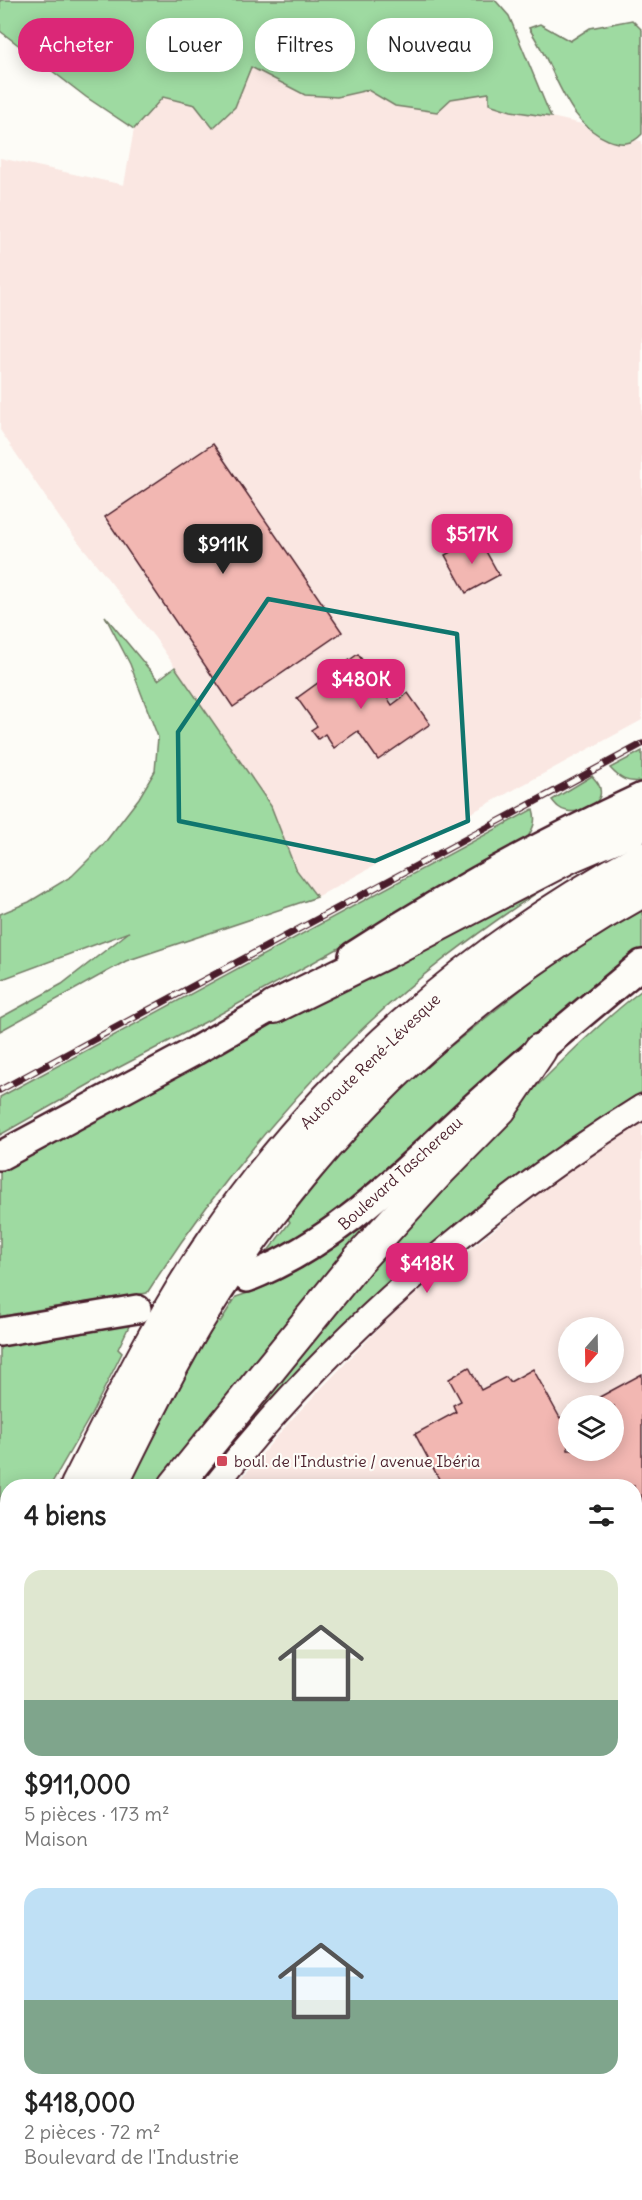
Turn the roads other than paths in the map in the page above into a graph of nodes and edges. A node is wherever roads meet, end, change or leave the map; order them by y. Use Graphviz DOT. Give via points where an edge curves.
graph roads {
  1 [pos="642,797"];
  2 [pos="642,825"];
  3 [pos="642,858"];
  4 [pos="642,891"];
  5 [pos="642,964"];
  6 [pos="274,1007"];
  7 [pos="540,1050"];
  8 [pos="642,1107"];
  9 [pos="0,1156"];
  10 [pos="248,1278"];
  11 [pos="137,1309"];
  12 [pos="0,1332"];
  13 [pos="81,1479"];
  14 [pos="115,1479"];
  15 [pos="182,1479"];
  16 [pos="221,1479"];
  1 -- 6 [label="main road" via="540,847 413,918"];
  2 -- 6 [label="highway" via="549,867"];
  3 -- 13 [label="highway, Autoroute René-Lévesque" via="542,918 440,993 355,1071 287,1143 182,1288"];
  4 -- 14 [label="highway, Autoroute René-Lévesque" via="557,942 477,1000 414,1054 336,1133 268,1214 223,1280 171,1368"];
  5 -- 7 [label="main road, Boulevard Taschereau"];
  6 -- 9 [label="main road"];
  7 -- 10 [label="main road, Boulevard Taschereau" via="340,1228 292,1258"];
  7 -- 15 [label="highway" via="501,1108 385,1228"];
  8 -- 16 [label="street" via="543,1173 419,1273 305,1383"];
  11 -- 12 [label="main road"];
}
